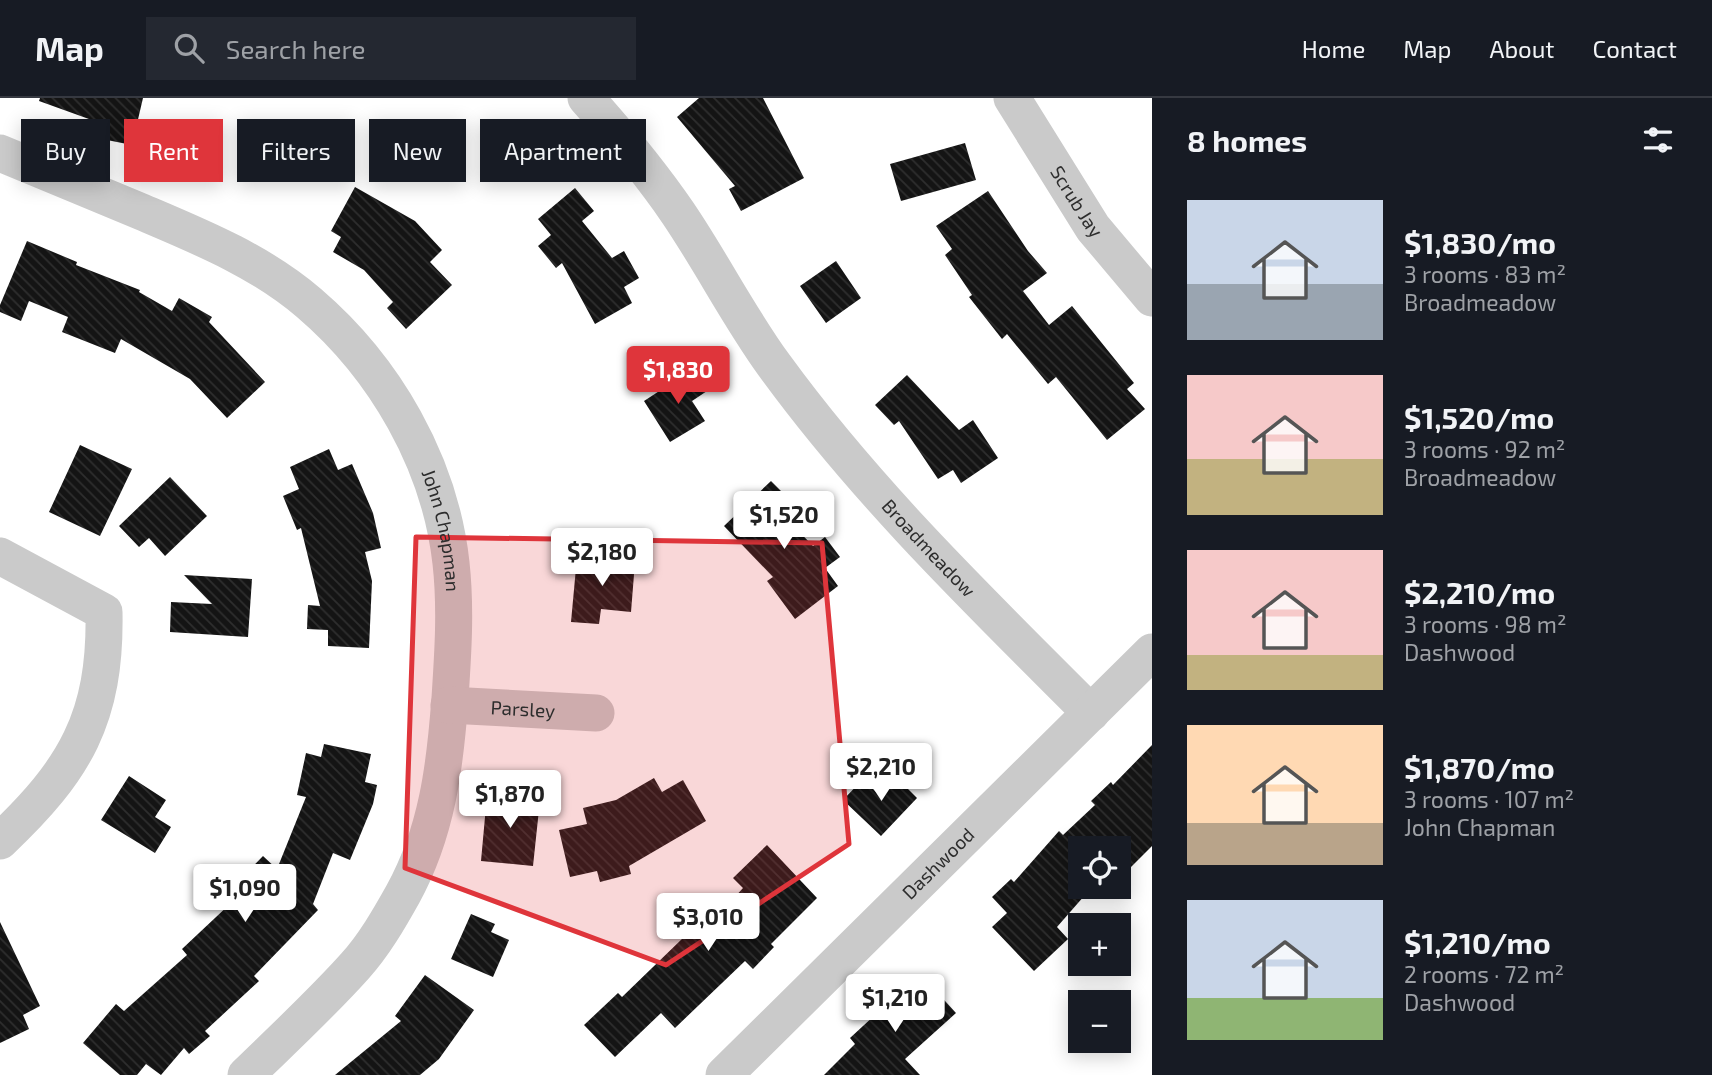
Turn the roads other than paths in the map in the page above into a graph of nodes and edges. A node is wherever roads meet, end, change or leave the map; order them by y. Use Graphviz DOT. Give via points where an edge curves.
graph roads {
  1 [pos="586,98"];
  2 [pos="1012,98"];
  3 [pos="0,153"];
  4 [pos="1152,298"];
  5 [pos="0,556"];
  6 [pos="1152,652"];
  7 [pos="449,705"];
  8 [pos="596,713"];
  9 [pos="1091,713"];
  10 [pos="0,841"];
  11 [pos="246,1075"];
  12 [pos="724,1075"];
  1 -- 9 [label="street, Broadmeadow" via="640,160 774,365 867,483"];
  2 -- 4 [label="street, Scrub Jay" via="1093,228"];
  3 -- 7 [label="street, John Chapman" via="237,254 308,302 368,364 413,437 442,518 454,603"];
  5 -- 10 [label="street" via="104,612 97,694 80,743 53,787"];
  6 -- 9 [label="street, Dashwood"];
  7 -- 8 [label="street, Parsley"];
  7 -- 11 [label="street, John Chapman" via="445,765 436,808 405,890 357,964"];
  9 -- 12 [label="street, Dashwood"];
}
